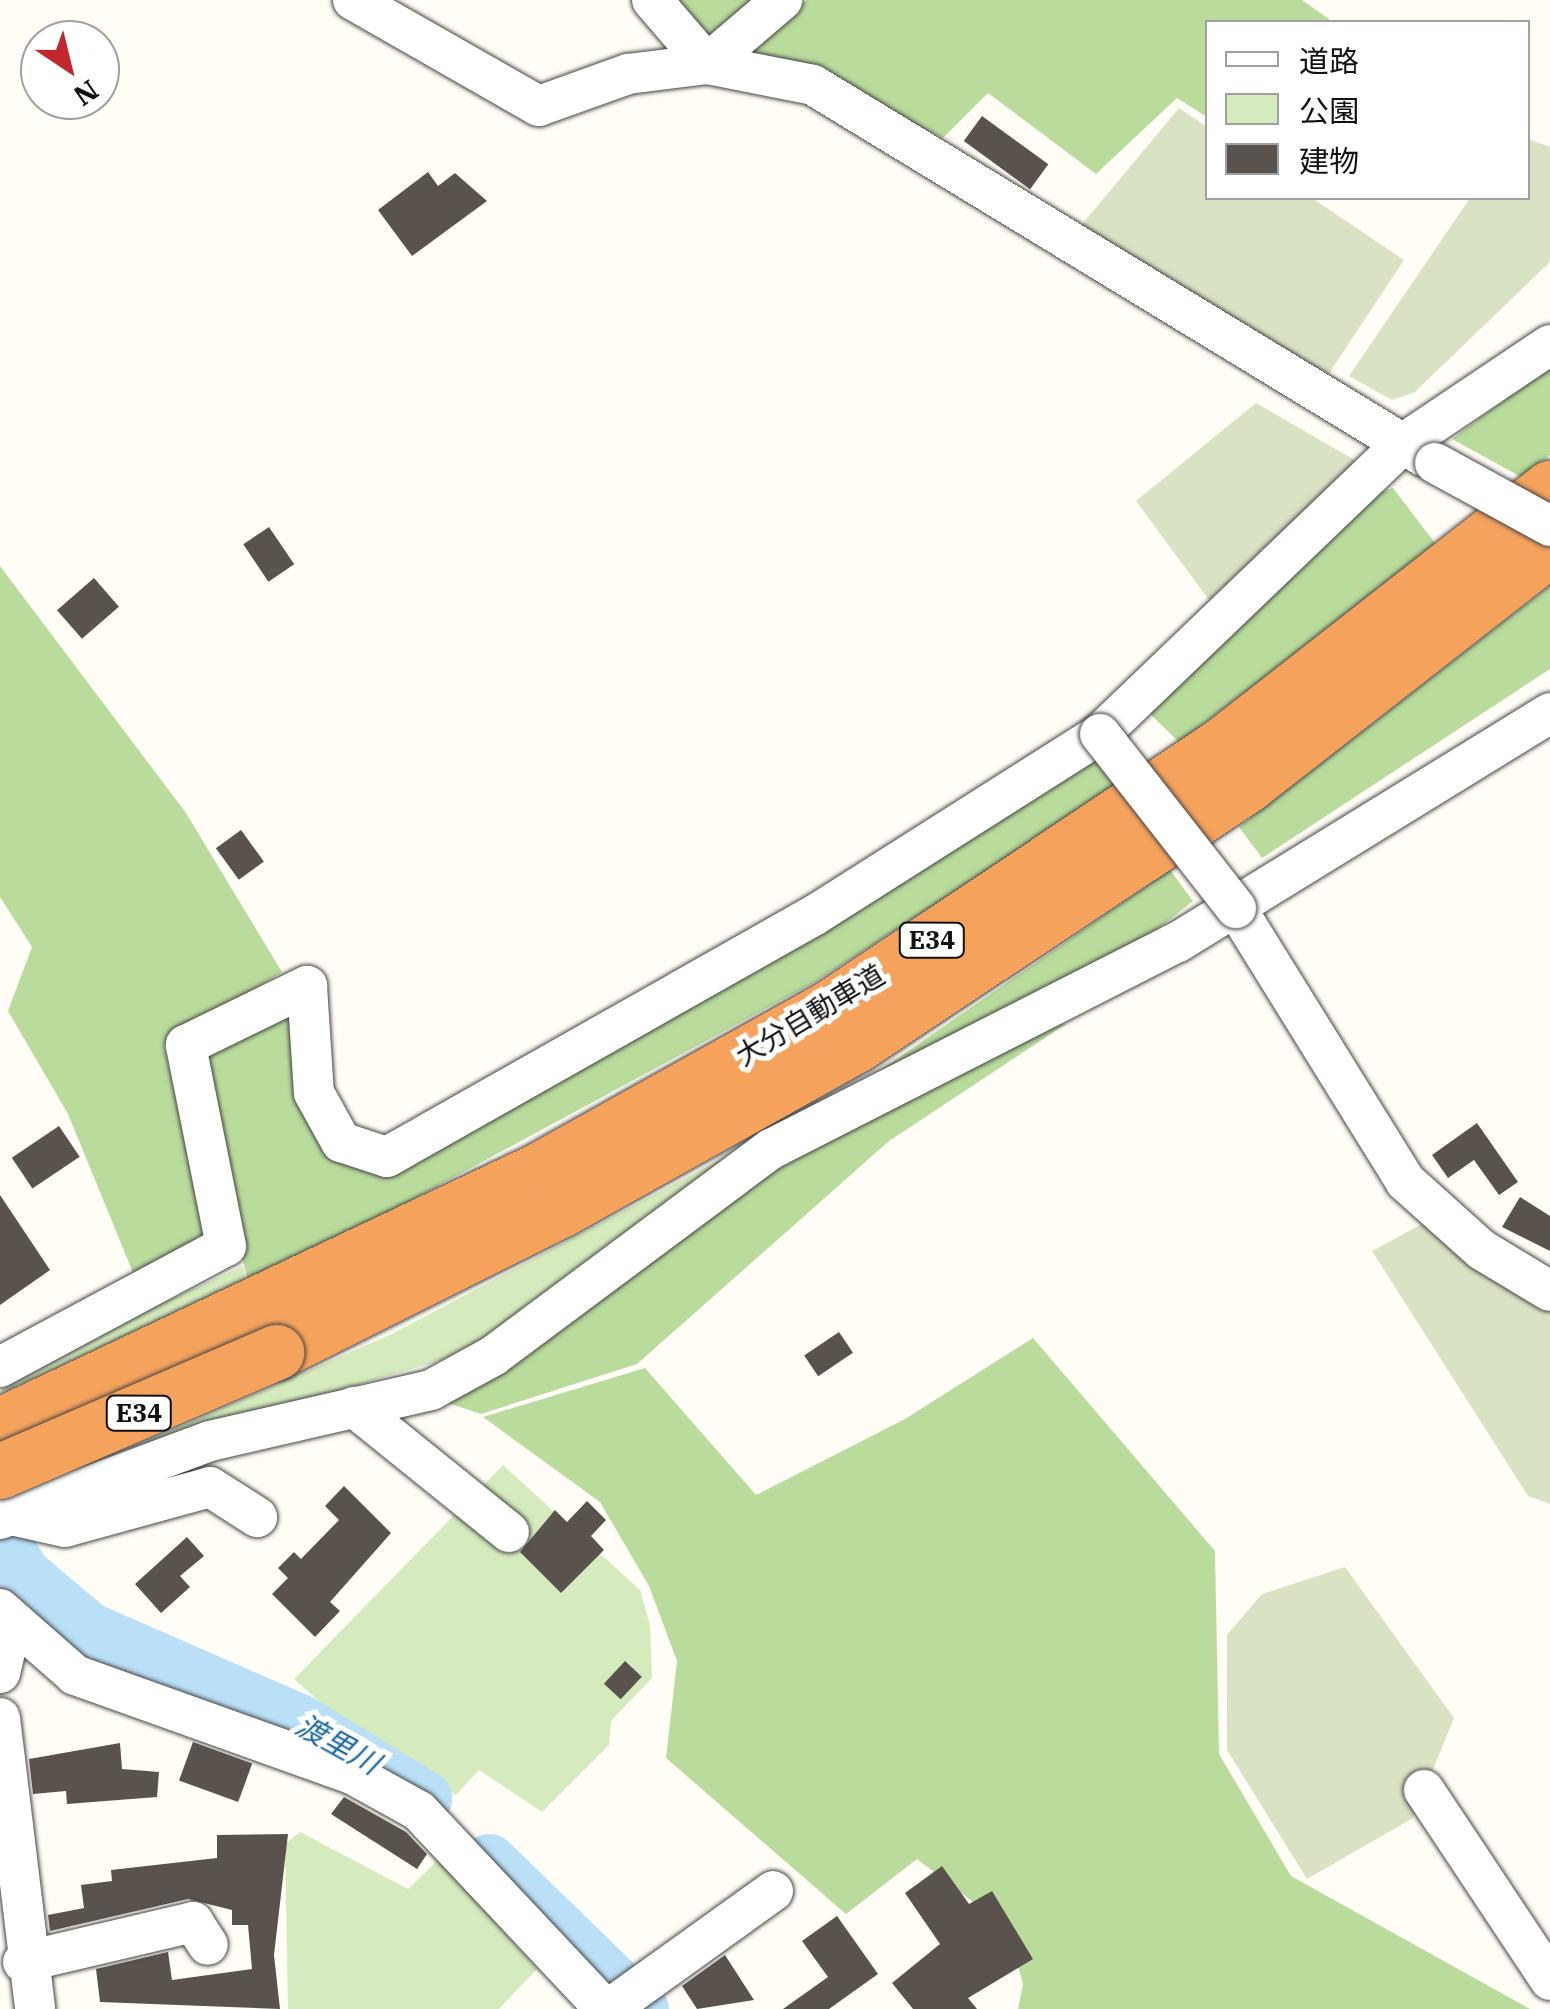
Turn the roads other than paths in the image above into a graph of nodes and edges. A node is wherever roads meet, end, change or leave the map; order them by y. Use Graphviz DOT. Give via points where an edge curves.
graph roads {
  1 [pos="353,0"];
  2 [pos="652,0"];
  3 [pos="782,0"];
  4 [pos="707,64"];
  5 [pos="1550,345"];
  6 [pos="1418,454"];
  7 [pos="1550,488"];
  8 [pos="1550,526"];
  9 [pos="1550,548"];
  10 [pos="1550,712"];
  11 [pos="1100,734"];
  12 [pos="1236,908"];
  13 [pos="1550,1290"];
  14 [pos="268,1330"];
  15 [pos="0,1367"];
  16 [pos="354,1407"];
  17 [pos="0,1425"];
  18 [pos="0,1438"];
  19 [pos="11,1505"];
  20 [pos="257,1516"];
  21 [pos="509,1532"];
  22 [pos="6,1618"];
  23 [pos="0,1672"];
  24 [pos="0,1718"];
  25 [pos="1424,1790"];
  26 [pos="774,1891"];
  27 [pos="208,1945"];
  28 [pos="24,1962"];
  29 [pos="1550,1980"];
  30 [pos="35,2009"];
  31 [pos="607,2009"];
  1 -- 4 [label="street" via="540,106 628,74"];
  2 -- 4 [label="street"];
  3 -- 4 [label="street"];
  4 -- 6 [label="street" via="813,85"];
  5 -- 6 [label="street"];
  6 -- 8 [label="street, bridge"];
  6 -- 11 [label="street"];
  7 -- 14 [label="highway, 大分自動車道 / E34" via="1222,745 832,1006"];
  9 -- 14 [label="highway, 大分自動車道 / E34" via="1248,784 857,1044 560,1210"];
  10 -- 12 [label="street"];
  11 -- 12 [label="street, bridge"];
  11 -- 15 [label="street" via="815,915 387,1158 341,1142 314,1093 307,986 186,1045 226,1246"];
  12 -- 13 [label="street" via="1405,1181 1482,1250"];
  12 -- 16 [label="street" via="772,1150 493,1356 430,1390"];
  14 -- 17 [label="highway, 大分自動車道 / E34"];
  14 -- 19 [label="highway, 大分自動車道 / E34, bridge"];
  16 -- 19 [label="street" via="210,1441"];
  16 -- 21 [label="street"];
  18 -- 19 [label="street"];
  19 -- 20 [label="street" via="65,1527 210,1487"];
  22 -- 23 [label="street"];
  22 -- 31 [label="street" via="75,1674 354,1775 418,1811"];
  24 -- 28 [label="street"];
  25 -- 29 [label="street"];
  26 -- 31 [label="street"];
  27 -- 28 [label="street" via="194,1922"];
  28 -- 30 [label="street"];
}
